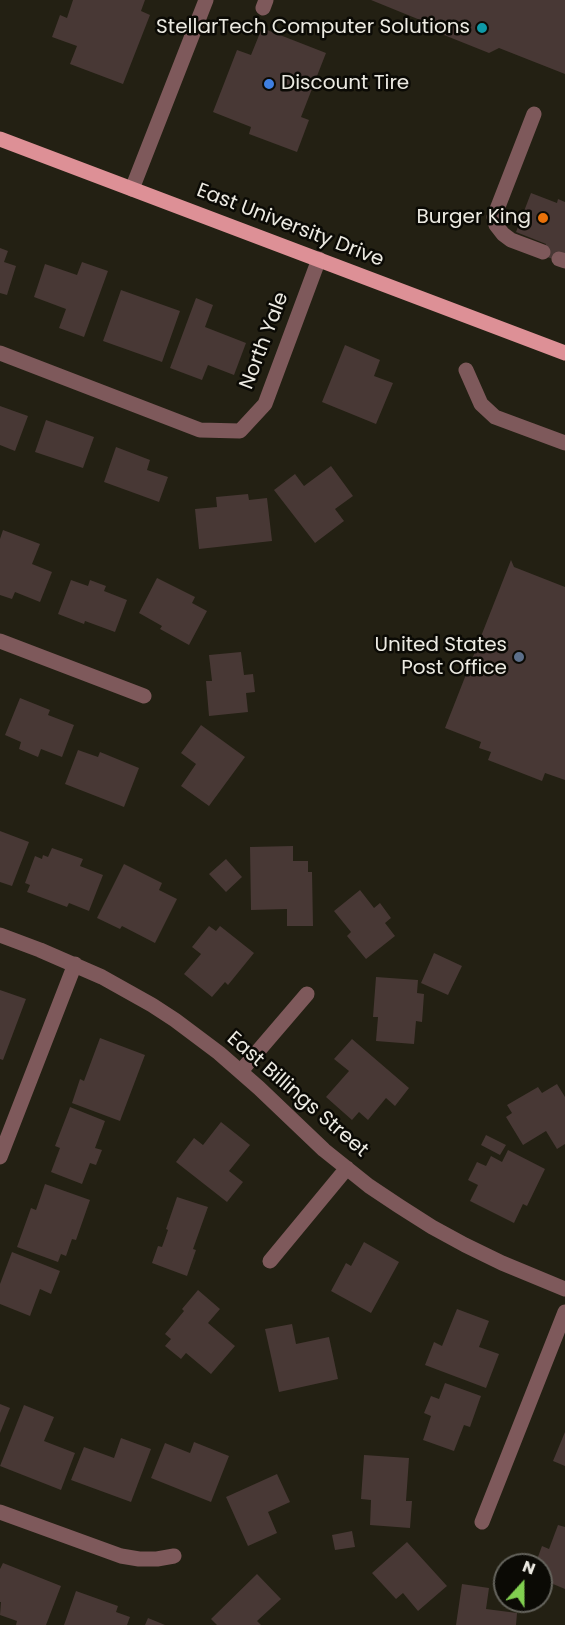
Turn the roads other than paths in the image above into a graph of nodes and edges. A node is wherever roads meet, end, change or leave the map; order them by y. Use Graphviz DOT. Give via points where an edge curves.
graph roads {
  1 [pos="206,0"];
  2 [pos="534,114"];
  3 [pos="0,139"];
  4 [pos="132,189"];
  5 [pos="543,252"];
  6 [pos="319,259"];
  7 [pos="0,352"];
  8 [pos="565,353"];
  9 [pos="466,370"];
  10 [pos="565,442"];
  11 [pos="0,641"];
  12 [pos="144,696"];
  13 [pos="0,934"];
  14 [pos="75,964"];
  15 [pos="308,994"];
  16 [pos="241,1071"];
  17 [pos="0,1156"];
  18 [pos="347,1168"];
  19 [pos="270,1261"];
  20 [pos="565,1289"];
  21 [pos="565,1312"];
  22 [pos="0,1512"];
  23 [pos="482,1522"];
  24 [pos="174,1556"];
  1 -- 4 [label="street"];
  2 -- 5 [label="street" via="494,217 496,225 511,240"];
  3 -- 4 [label="main road, East University Drive"];
  4 -- 6 [label="main road, East University Drive"];
  6 -- 7 [label="street, North Yale" via="265,404 240,431 200,430"];
  6 -- 8 [label="main road, East University Drive"];
  9 -- 10 [label="street" via="481,404 495,417"];
  11 -- 12 [label="street"];
  13 -- 14 [label="street, East Billings Street"];
  14 -- 16 [label="street, East Billings Street" via="152,1005"];
  14 -- 17 [label="street"];
  15 -- 16 [label="street"];
  16 -- 18 [label="street, East Billings Street"];
  18 -- 19 [label="street"];
  18 -- 20 [label="street, East Billings Street" via="432,1227 502,1263"];
  21 -- 23 [label="street"];
  22 -- 24 [label="street" via="121,1556"];
}
